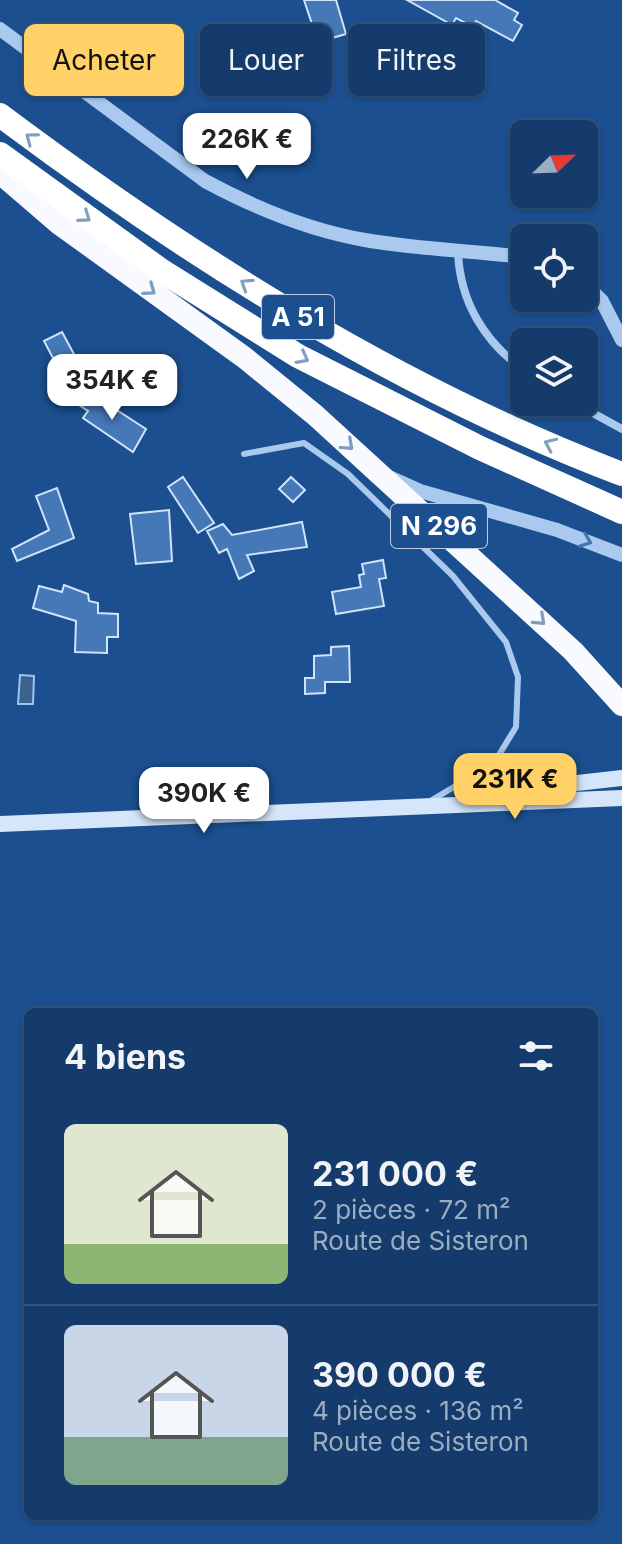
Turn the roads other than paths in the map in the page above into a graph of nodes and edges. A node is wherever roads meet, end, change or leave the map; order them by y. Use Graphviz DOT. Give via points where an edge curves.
graph roads {
  1 [pos="0,29"];
  2 [pos="0,115"];
  3 [pos="0,154"];
  4 [pos="0,173"];
  5 [pos="458,250"];
  6 [pos="510,256"];
  7 [pos="598,297"];
  8 [pos="622,340"];
  9 [pos="510,358"];
  10 [pos="598,416"];
  11 [pos="622,429"];
  12 [pos="244,454"];
  13 [pos="380,473"];
  14 [pos="622,474"];
  15 [pos="622,512"];
  16 [pos="622,555"];
  17 [pos="622,705"];
  18 [pos="622,778"];
  19 [pos="622,798"];
  20 [pos="430,802"];
  21 [pos="407,805"];
  22 [pos="0,824"];
  1 -- 5 [label="street" via="205,181 242,201 364,240"];
  14 -- 2 [label="highway, A 51, one-way" via="478,412 282,308 108,195"];
  3 -- 15 [label="highway, A 51, one-way" via="162,271 298,356"];
  4 -- 13 [label="highway, N 296, one-way" via="58,223 245,358"];
  5 -- 6 [label="street"];
  5 -- 9 [label="street" via="462,288 478,323"];
  7 -- 8 [label="street"];
  10 -- 11 [label="street"];
  12 -- 20 [label="lane" via="304,443 348,474 453,576 506,642 518,677 516,727 494,763"];
  13 -- 16 [label="street, one-way" via="420,491 557,530"];
  13 -- 17 [label="highway, N 296, one-way" via="573,651"];
  18 -- 20 [label="main road"];
  19 -- 21 [label="main road"];
  20 -- 21 [label="main road"];
  21 -- 22 [label="main road"];
}
